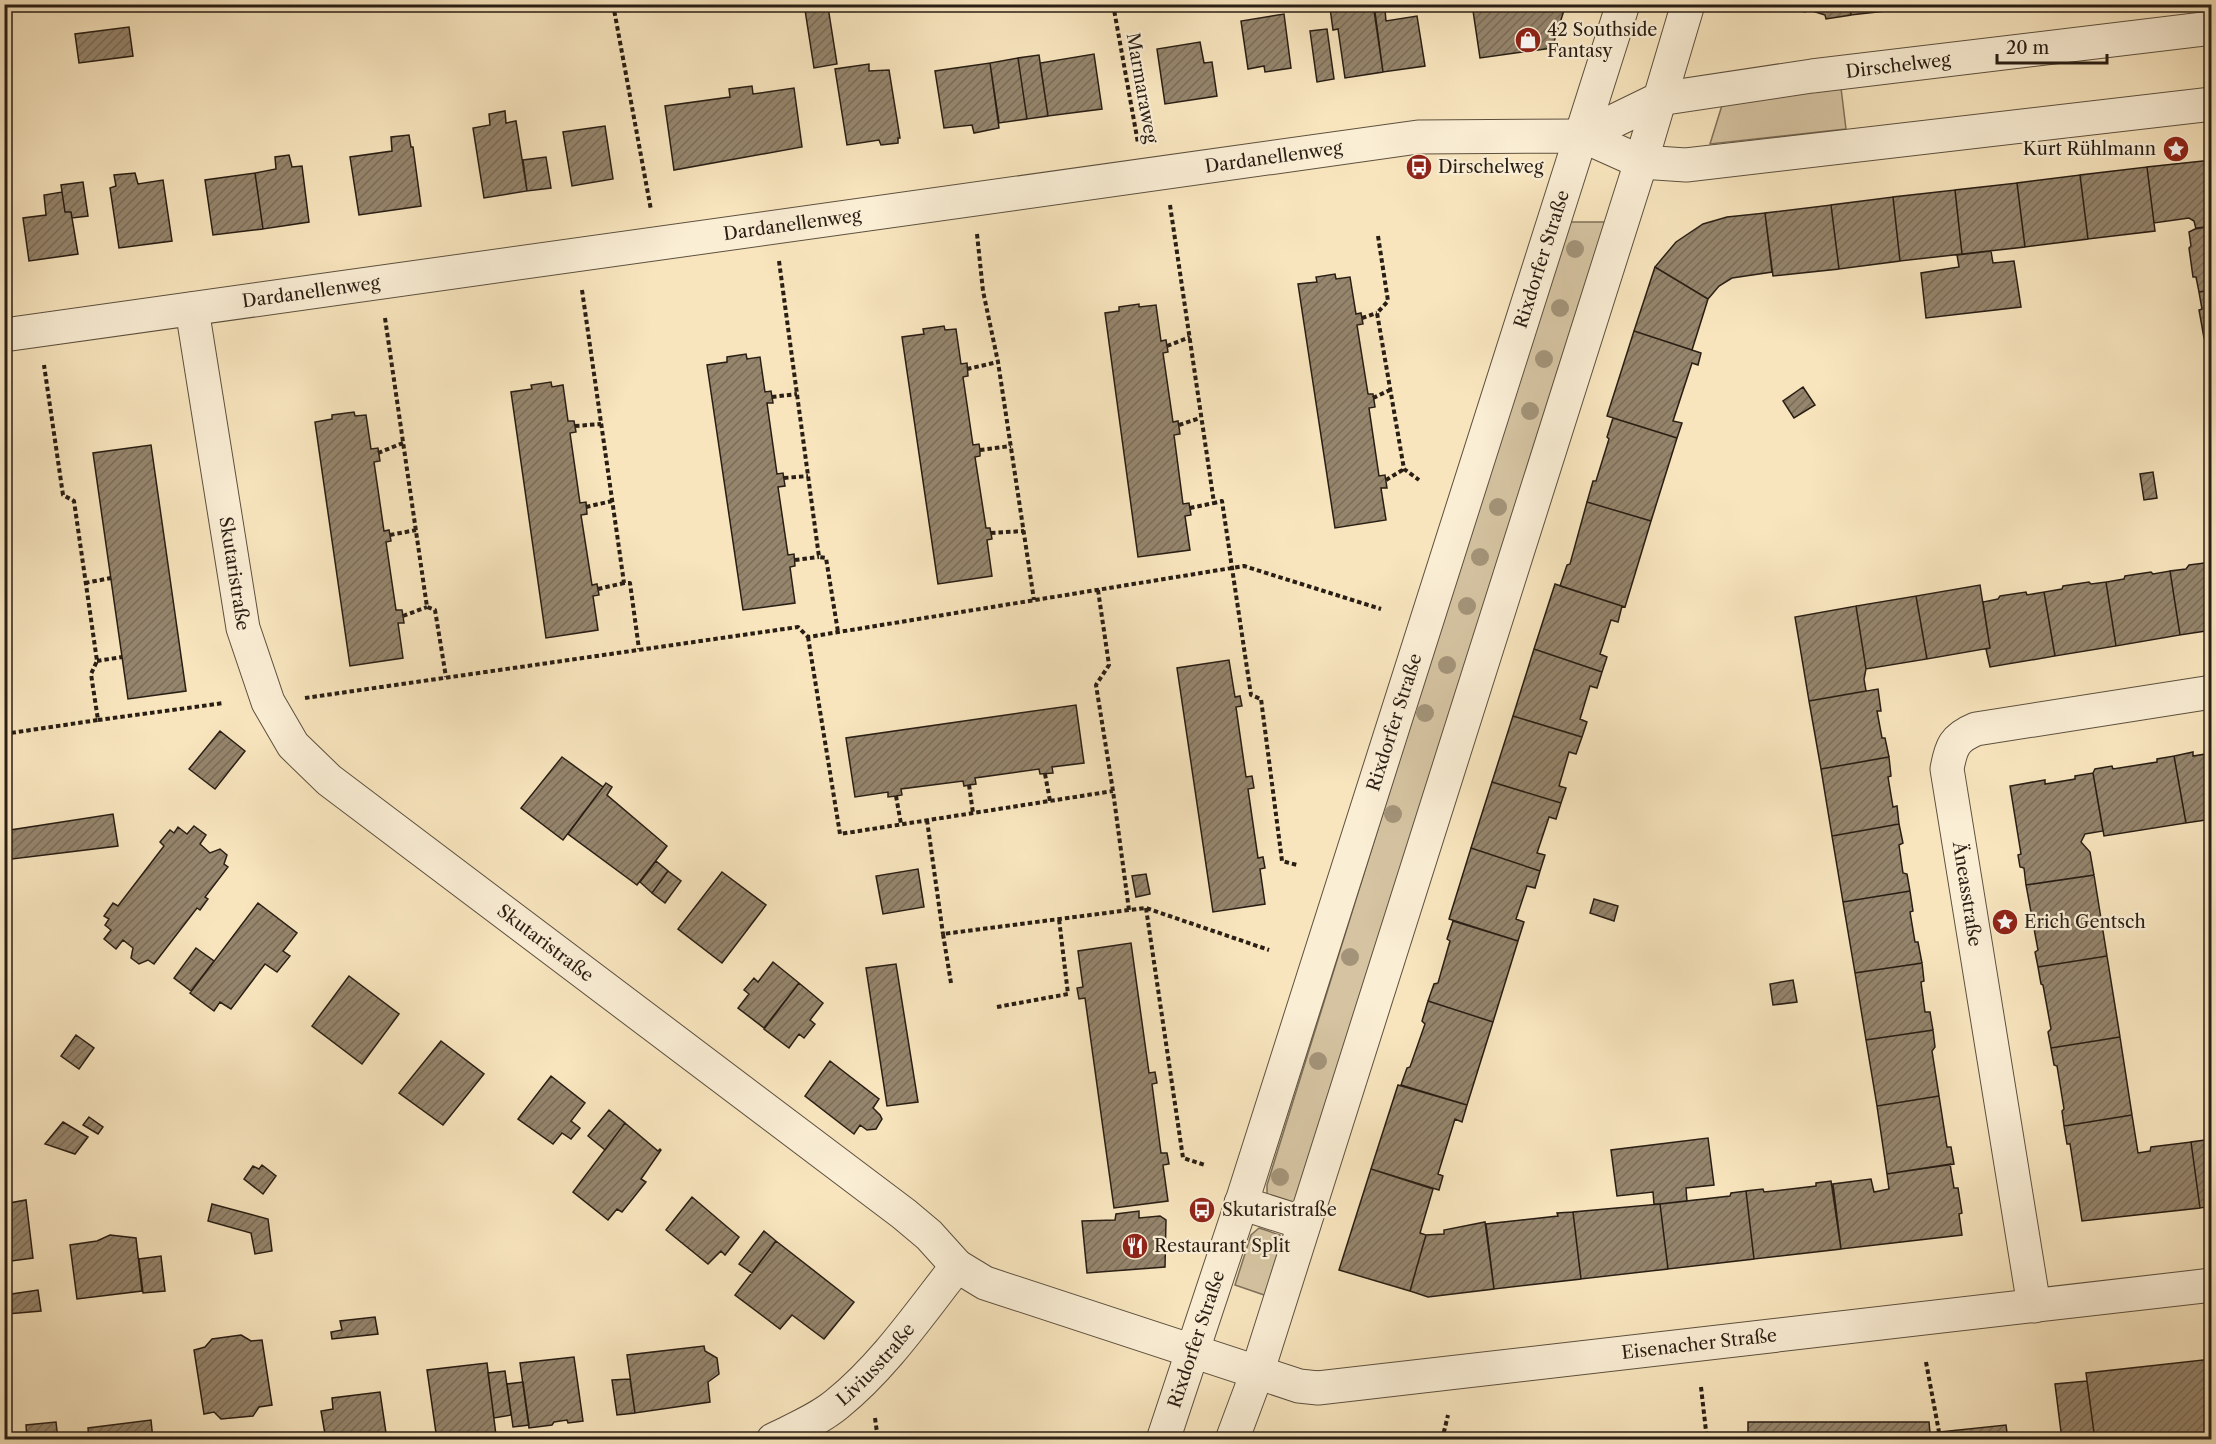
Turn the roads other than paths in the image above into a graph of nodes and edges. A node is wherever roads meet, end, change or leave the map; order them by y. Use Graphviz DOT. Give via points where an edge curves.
graph roads {
  1 [pos="1623,4"];
  2 [pos="1688,4"];
  3 [pos="2211,28"];
  4 [pos="1659,99"];
  5 [pos="2211,104"];
  6 [pos="1582,136"];
  7 [pos="1641,162"];
  8 [pos="192,309"];
  9 [pos="4,335"];
  10 [pos="2211,692"];
  11 [pos="1241,1203"];
  12 [pos="1304,1223"];
  13 [pos="957,1266"];
  14 [pos="2211,1285"];
  15 [pos="2034,1306"];
  16 [pos="1192,1352"];
  17 [pos="1257,1372"];
  18 [pos="774,1440"];
  19 [pos="1163,1440"];
  20 [pos="1232,1440"];
  1 -- 6 [label="street, Rixdorfer Straße"];
  2 -- 4 [label="street"];
  3 -- 4 [label="street, Dirschelweg" via="1812,76"];
  4 -- 6 [label="street, Dirschelweg"];
  4 -- 7 [label="street"];
  5 -- 7 [label="street" via="1686,165"];
  6 -- 7 [label="street"];
  6 -- 8 [label="street, Dardanellenweg" via="1418,137"];
  6 -- 11 [label="street, Rixdorfer Straße"];
  7 -- 12 [label="street"];
  8 -- 9 [label="street, Dardanellenweg"];
  8 -- 13 [label="street, Skutaristraße" via="243,628 268,702 293,745 329,780 904,1214"];
  10 -- 15 [label="street, Äneasstraße" via="1976,729 1962,735 1951,750 1947,769"];
  11 -- 12 [label="street"];
  11 -- 16 [label="street, Rixdorfer Straße"];
  12 -- 17 [label="street"];
  13 -- 16 [label="street, Skutaristraße" via="985,1283"];
  13 -- 18 [label="street, Liviusstraße" via="866,1378 835,1406"];
  14 -- 15 [label="street, Eisenacher Straße"];
  15 -- 17 [label="street, Eisenacher Straße" via="1318,1389"];
  16 -- 17 [label="street, Eisenacher Straße"];
  16 -- 19 [label="street, Rixdorfer Straße"];
  17 -- 20 [label="street"];
}
